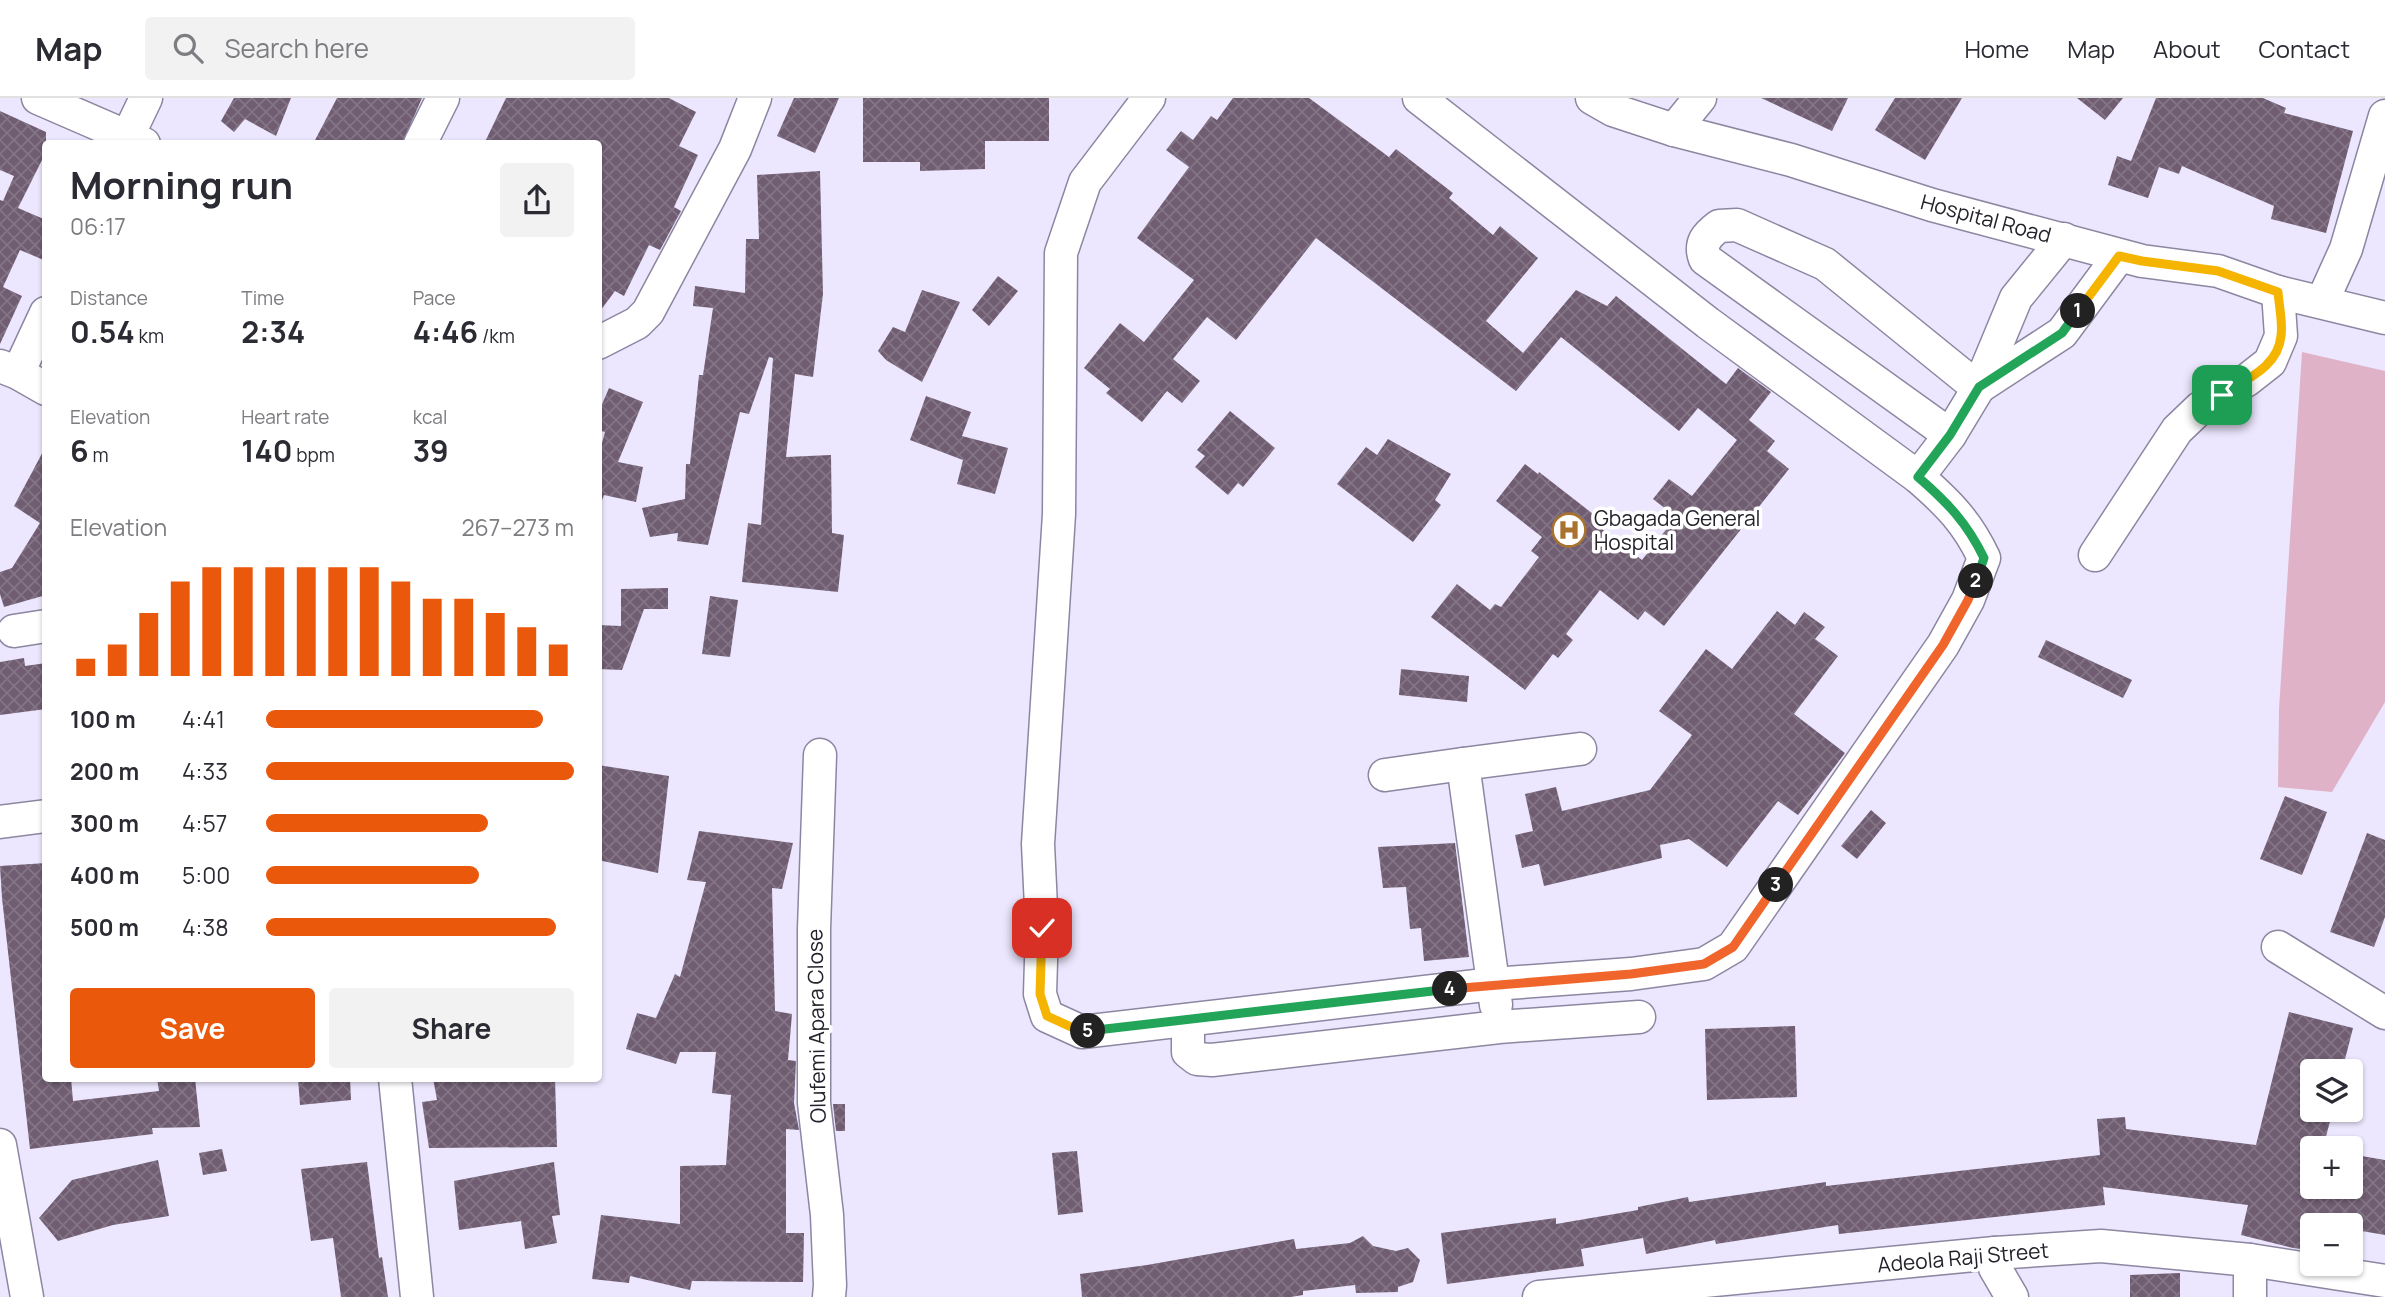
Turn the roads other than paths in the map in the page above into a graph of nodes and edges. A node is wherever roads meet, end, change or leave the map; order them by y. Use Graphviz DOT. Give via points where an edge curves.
graph roads {
  1 [pos="38,98"];
  2 [pos="146,98"];
  3 [pos="443,98"];
  4 [pos="755,98"];
  5 [pos="1149,98"];
  6 [pos="1419,98"];
  7 [pos="1592,98"];
  8 [pos="1700,98"];
  9 [pos="2385,116"];
  10 [pos="1674,130"];
  11 [pos="130,140"];
  12 [pos="132,140"];
  13 [pos="422,140"];
  14 [pos="2064,239"];
  15 [pos="2119,256"];
  16 [pos="2278,292"];
  17 [pos="2322,302"];
  18 [pos="2385,318"];
  19 [pos="42,319"];
  20 [pos="602,341"];
  21 [pos="9,369"];
  22 [pos="1978,387"];
  23 [pos="42,388"];
  24 [pos="1950,435"];
  25 [pos="1918,477"];
  26 [pos="2095,555"];
  27 [pos="42,627"];
  28 [pos="14,631"];
  29 [pos="1580,749"];
  30 [pos="820,755"];
  31 [pos="1463,764"];
  32 [pos="1385,775"];
  33 [pos="42,817"];
  34 [pos="0,822"];
  35 [pos="2278,947"];
  36 [pos="1493,984"];
  37 [pos="2385,1013"];
  38 [pos="1639,1017"];
  39 [pos="1188,1020"];
  40 [pos="1499,1027"];
  41 [pos="395,1082"];
  42 [pos="0,1144"];
  43 [pos="1995,1253"];
  44 [pos="2250,1260"];
  45 [pos="2385,1280"];
  46 [pos="27,1297"];
  47 [pos="417,1297"];
  48 [pos="829,1297"];
  49 [pos="1539,1297"];
  50 [pos="2012,1297"];
  51 [pos="2250,1297"];
  1 -- 11 [label="street"];
  2 -- 12 [label="street"];
  3 -- 13 [label="street"];
  4 -- 20 [label="street" via="734,149 648,312"];
  5 -- 39 [label="street" via="1085,182 1061,253 1059,514 1038,844 1040,994 1047,1016 1082,1032"];
  6 -- 25 [label="street" via="1708,323"];
  7 -- 10 [label="street, Hospital Road" via="1613,110"];
  8 -- 10 [label="street"];
  9 -- 17 [label="street" via="2346,249"];
  10 -- 14 [label="street, Hospital Road"];
  14 -- 15 [label="street, Hospital Road"];
  14 -- 22 [label="street" via="2016,298"];
  15 -- 16 [label="street, Hospital Road" via="2218,271"];
  15 -- 22 [label="street" via="2062,333"];
  16 -- 17 [label="street, Hospital Road"];
  16 -- 26 [label="street" via="2281,336 2270,362 2200,408 2177,430"];
  17 -- 18 [label="street, Hospital Road"];
  19 -- 21 [label="street"];
  21 -- 23 [label="street"];
  22 -- 24 [label="street"];
  22 -- 24 [label="street" via="1825,264 1737,225 1719,226 1705,239 1705,259"];
  24 -- 25 [label="street"];
  25 -- 36 [label="street" via="1971,530 1984,558 1968,600 1943,645 1733,947 1704,964"];
  27 -- 28 [label="street"];
  29 -- 31 [label="street"];
  30 -- 48 [label="street, Olufemi Apara Close" via="814,1103 827,1215"];
  31 -- 32 [label="street"];
  31 -- 36 [label="street"];
  33 -- 34 [label="street"];
  35 -- 37 [label="street"];
  36 -- 39 [label="street"];
  36 -- 40 [label="street"];
  38 -- 40 [label="street"];
  39 -- 40 [label="street" via="1188,1052 1197,1059"];
  41 -- 47 [label="street"];
  42 -- 46 [label="street"];
  43 -- 44 [label="street, Adeola Raji Street" via="2101,1246"];
  43 -- 49 [label="street, Adeola Raji Street"];
  43 -- 50 [label="street" via="1995,1268"];
  44 -- 45 [label="street, Adeola Raji Street"];
  44 -- 51 [label="street"];
}
